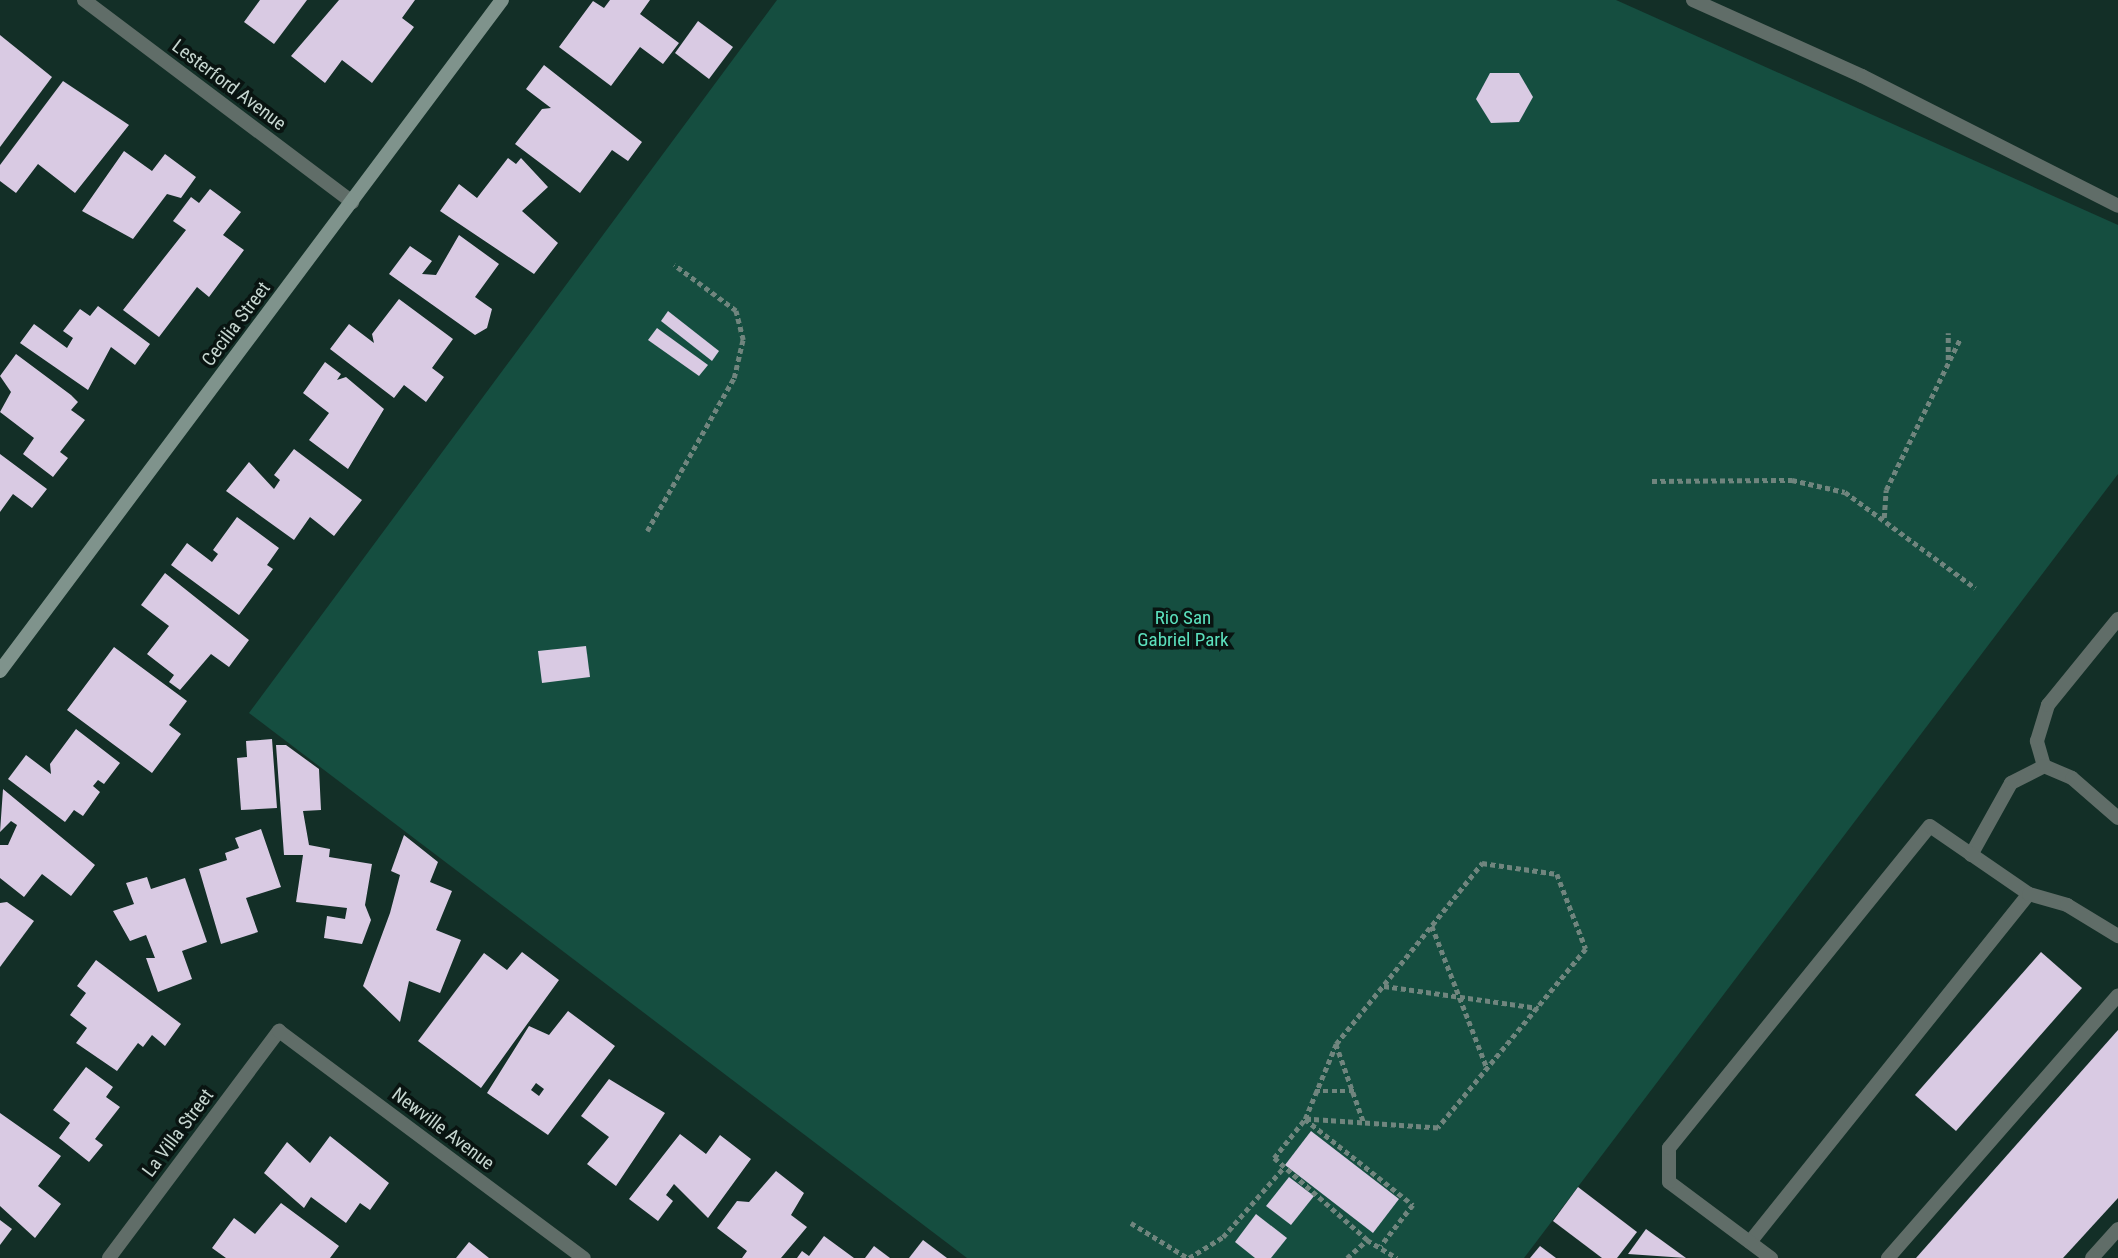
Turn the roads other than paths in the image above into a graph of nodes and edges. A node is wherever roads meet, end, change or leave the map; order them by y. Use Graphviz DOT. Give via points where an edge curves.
graph roads {
  1 [pos="84,0"];
  2 [pos="502,0"];
  3 [pos="1693,0"];
  4 [pos="352,202"];
  5 [pos="2118,206"];
  6 [pos="2118,619"];
  7 [pos="0,671"];
  8 [pos="2044,766"];
  9 [pos="2118,818"];
  10 [pos="1971,855"];
  11 [pos="2029,894"];
  12 [pos="2118,936"];
  13 [pos="2118,995"];
  14 [pos="279,1031"];
  15 [pos="2118,1229"];
  16 [pos="1751,1242"];
  17 [pos="109,1258"];
  18 [pos="584,1258"];
  19 [pos="1771,1258"];
  20 [pos="1888,1258"];
  21 [pos="2092,1258"];
  1 -- 4 [label="street, Lesterford Avenue"];
  2 -- 4 [label="street, Cecilia Street"];
  3 -- 5 [label="street" via="1862,76"];
  4 -- 7 [label="street, Cecilia Street"];
  6 -- 8 [label="street" via="2048,705 2037,741"];
  8 -- 9 [label="street" via="2072,779"];
  8 -- 10 [label="street" via="2011,783"];
  10 -- 11 [label="street"];
  10 -- 16 [label="street" via="1930,826 1669,1147 1669,1182"];
  11 -- 12 [label="street" via="2067,905"];
  11 -- 16 [label="street"];
  13 -- 20 [label="street"];
  14 -- 17 [label="street, La Villa Street"];
  14 -- 18 [label="street, Newville Avenue"];
  15 -- 21 [label="street"];
  16 -- 19 [label="street"];
}
